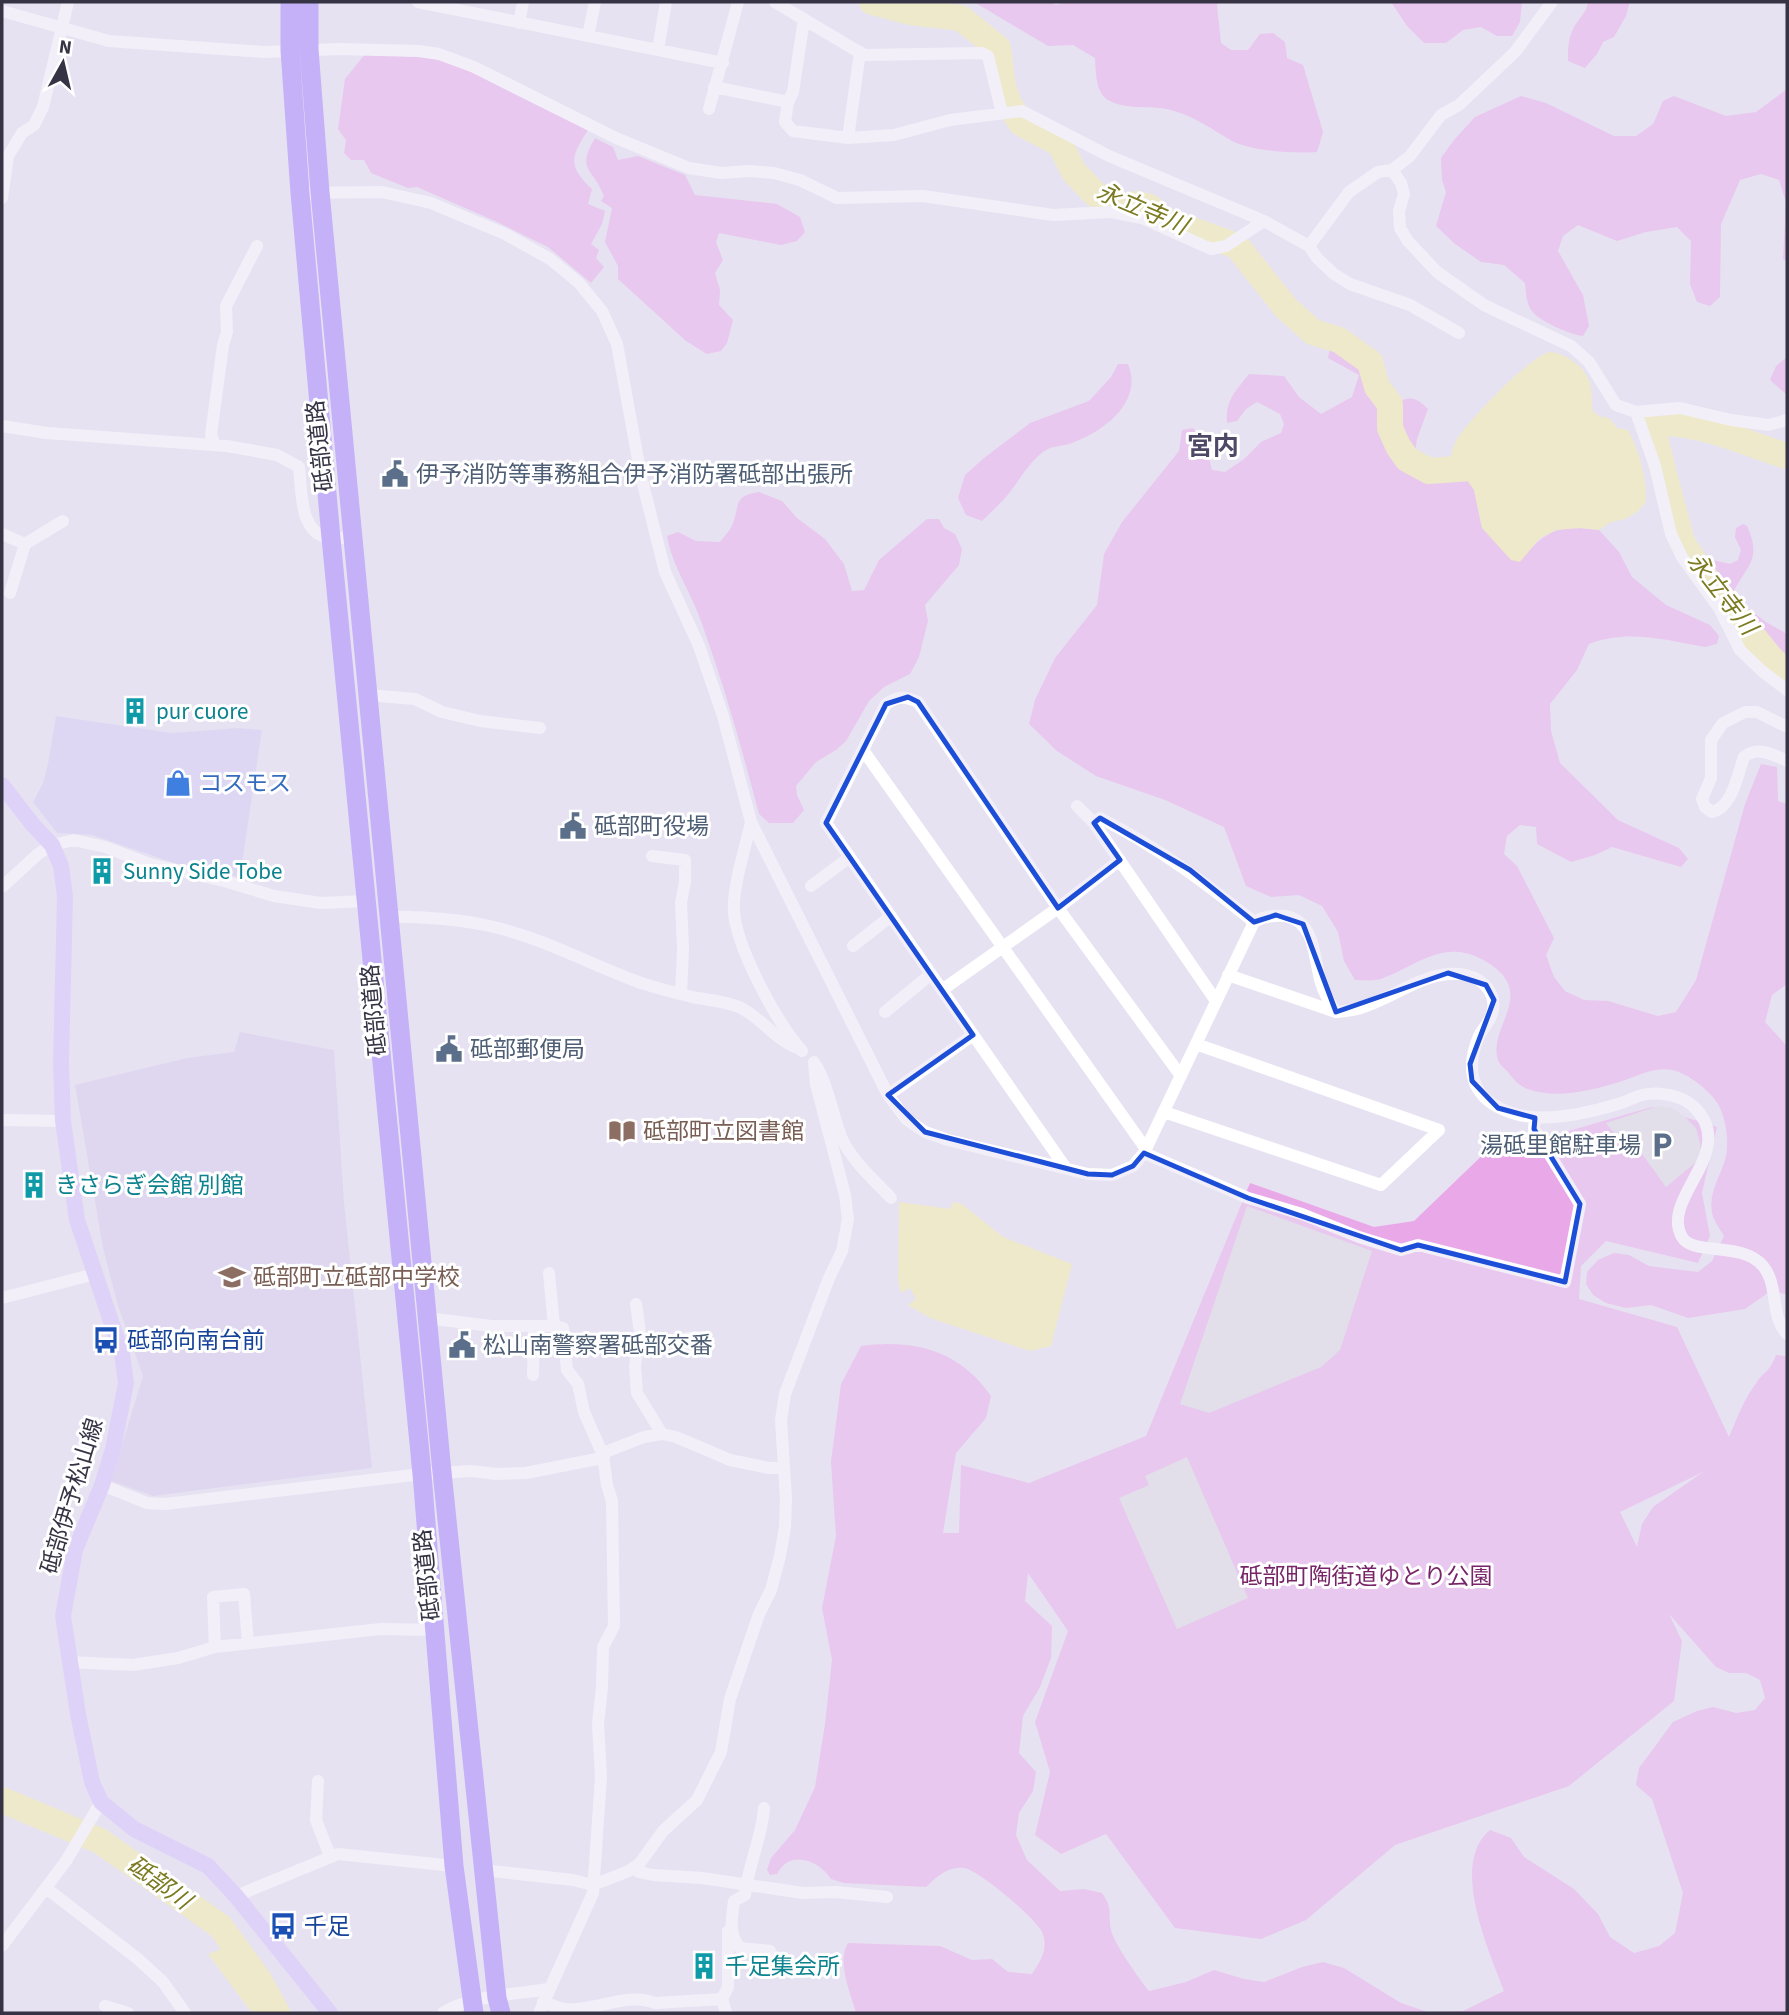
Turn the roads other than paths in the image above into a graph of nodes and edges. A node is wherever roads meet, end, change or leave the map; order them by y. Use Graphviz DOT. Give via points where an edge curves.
graph roads {
  1 [pos="68,2"];
  2 [pos="290,2"];
  3 [pos="309,2"];
  4 [pos="418,2"];
  5 [pos="523,2"];
  6 [pos="595,2"];
  7 [pos="666,2"];
  8 [pos="737,2"];
  9 [pos="775,2"];
  10 [pos="1552,2"];
  11 [pos="450,5"];
  12 [pos="2,11"];
  13 [pos="804,19"];
  14 [pos="519,23"];
  15 [pos="62,29"];
  16 [pos="589,36"];
  17 [pos="299,50"];
  18 [pos="658,50"];
  19 [pos="860,52"];
  20 [pos="723,62"];
  21 [pos="714,87"];
  22 [pos="788,102"];
  23 [pos="709,109"];
  24 [pos="1005,113"];
  25 [pos="848,138"];
  26 [pos="1392,170"];
  27 [pos="320,192"];
  28 [pos="300,193"];
  29 [pos="2,198"];
  30 [pos="1264,221"];
  31 [pos="257,246"];
  32 [pos="1309,246"];
  33 [pos="1459,333"];
  34 [pos="1636,412"];
  35 [pos="1787,420"];
  36 [pos="2,426"];
  37 [pos="215,445"];
  38 [pos="63,521"];
  39 [pos="2,534"];
  40 [pos="353,537"];
  41 [pos="331,538"];
  42 [pos="25,544"];
  43 [pos="10,593"];
  44 [pos="1787,690"];
  45 [pos="368,695"];
  46 [pos="1787,727"];
  47 [pos="540,728"];
  48 [pos="863,750"];
  49 [pos="1787,761"];
  50 [pos="2,785"];
  51 [pos="1077,806"];
  52 [pos="751,822"];
  53 [pos="1094,823"];
  54 [pos="52,845"];
  55 [pos="652,856"];
  56 [pos="850,857"];
  57 [pos="1120,860"];
  58 [pos="811,886"];
  59 [pos="2,887"];
  60 [pos="366,901"];
  61 [pos="1058,908"];
  62 [pos="891,916"];
  63 [pos="390,917"];
  64 [pos="1254,922"];
  65 [pos="853,946"];
  66 [pos="1002,947"];
  67 [pos="931,974"];
  68 [pos="1228,975"];
  69 [pos="942,990"];
  70 [pos="681,994"];
  71 [pos="1216,1001"];
  72 [pos="885,1012"];
  73 [pos="1336,1012"];
  74 [pos="973,1035"];
  75 [pos="1196,1044"];
  76 [pos="800,1049"];
  77 [pos="814,1062"];
  78 [pos="1181,1076"];
  79 [pos="888,1096"];
  80 [pos="1164,1112"];
  81 [pos="1535,1118"];
  82 [pos="2,1120"];
  83 [pos="62,1121"];
  84 [pos="1145,1151"];
  85 [pos="1065,1167"];
  86 [pos="891,1198"];
  87 [pos="549,1273"];
  88 [pos="95,1274"];
  89 [pos="2,1298"];
  90 [pos="636,1304"];
  91 [pos="427,1318"];
  92 [pos="554,1325"];
  93 [pos="534,1326"];
  94 [pos="1787,1334"];
  95 [pos="697,1337"];
  96 [pos="638,1342"];
  97 [pos="533,1376"];
  98 [pos="662,1434"];
  99 [pos="603,1455"];
  100 [pos="783,1468"];
  101 [pos="442,1472"];
  102 [pos="422,1474"];
  103 [pos="102,1485"];
  104 [pos="435,1630"];
  105 [pos="248,1643"];
  106 [pos="215,1647"];
  107 [pos="69,1662"];
  108 [pos="318,1781"];
  109 [pos="101,1802"];
  110 [pos="764,1808"];
  111 [pos="330,1856"];
  112 [pos="454,1866"];
  113 [pos="634,1868"];
  114 [pos="482,1870"];
  115 [pos="725,1882"];
  116 [pos="593,1885"];
  117 [pos="746,1885"];
  118 [pos="46,1888"];
  119 [pos="236,1896"];
  120 [pos="887,1897"];
  121 [pos="4,1939"];
  122 [pos="770,1951"];
  123 [pos="549,1989"];
  124 [pos="723,1999"];
  125 [pos="499,2005"];
  126 [pos="105,2006"];
  127 [pos="472,2007"];
  128 [pos="541,2008"];
  129 [pos="128,2013"];
  130 [pos="185,2013"];
  131 [pos="330,2013"];
  132 [pos="443,2013"];
  133 [pos="726,2013"];
  1 -- 15 [label="street"];
  2 -- 17 [label="highway, 砥部道路"];
  3 -- 17 [label="highway, 砥部道路"];
  4 -- 11 [label="street"];
  5 -- 14 [label="street"];
  6 -- 16 [label="street"];
  7 -- 18 [label="street"];
  8 -- 20 [label="street"];
  9 -- 13 [label="street"];
  10 -- 26 [label="street" via="1515,52 1460,105 1441,114 1410,156"];
  11 -- 14 [label="street"];
  12 -- 15 [label="street"];
  13 -- 19 [label="street"];
  13 -- 22 [label="street"];
  14 -- 16 [label="street"];
  15 -- 17 [label="street" via="109,41 264,52"];
  15 -- 29 [label="street" via="43,107 8,156"];
  16 -- 18 [label="street"];
  17 -- 27 [label="highway, 砥部道路"];
  17 -- 28 [label="highway, 砥部道路"];
  17 -- 30 [label="street" via="439,54 690,168 774,173 837,198 923,196 1053,215 1111,212 1142,218 1211,249 1226,246"];
  18 -- 20 [label="street"];
  19 -- 24 [label="street" via="982,53 988,56"];
  19 -- 25 [label="street"];
  20 -- 21 [label="street"];
  21 -- 22 [label="street"];
  21 -- 23 [label="street"];
  22 -- 25 [label="street" via="785,122 793,131"];
  24 -- 25 [label="street" via="950,120 894,135"];
  24 -- 30 [label="street" via="1022,111 1109,156"];
  26 -- 32 [label="street" via="1378,172 1349,192"];
  26 -- 34 [label="street" via="1404,194 1401,228 1437,272 1483,305 1571,346 1589,362 1616,405"];
  27 -- 28 [label="street"];
  27 -- 40 [label="highway, 砥部道路"];
  27 -- 52 [label="street" via="382,192 431,203 550,259 603,310 617,344 641,476 665,572 699,646"];
  28 -- 41 [label="highway, 砥部道路"];
  30 -- 32 [label="street"];
  31 -- 37 [label="street" via="226,306 227,332 211,435"];
  32 -- 33 [label="street" via="1342,279 1410,305"];
  34 -- 35 [label="street" via="1680,408 1768,425"];
  34 -- 44 [label="street" via="1671,534 1682,557 1720,608 1740,650"];
  36 -- 37 [label="street"];
  37 -- 41 [label="street" via="277,455 299,467 308,522 315,533"];
  38 -- 42 [label="street"];
  39 -- 42 [label="street"];
  40 -- 41 [label="street"];
  40 -- 45 [label="highway, 砥部道路"];
  41 -- 60 [label="highway, 砥部道路"];
  42 -- 43 [label="street"];
  45 -- 47 [label="street" via="415,699 442,712 480,721"];
  45 -- 63 [label="highway, 砥部道路"];
  46 -- 49 [label="street" via="1757,712 1745,712 1723,723 1712,740 1711,778 1702,799 1705,807 1720,810 1728,802 1750,752 1757,750"];
  48 -- 56 [label="street" via="826,823"];
  48 -- 61 [label="street" via="886,705 896,697 918,702"];
  48 -- 66 [label="street"];
  50 -- 54 [label="main road, 砥部伊予松山線"];
  51 -- 53 [label="street"];
  52 -- 76 [label="street" via="734,912 762,989"];
  52 -- 79 [label="street"];
  53 -- 57 [label="street"];
  53 -- 64 [label="street" via="1100,818 1135,835 1190,870"];
  54 -- 59 [label="street"];
  54 -- 60 [label="street" via="74,840 106,847 150,864 274,896 321,904"];
  54 -- 83 [label="main road, 砥部伊予松山線" via="61,866 65,896"];
  55 -- 70 [label="street" via="685,860"];
  56 -- 58 [label="street"];
  56 -- 62 [label="street"];
  57 -- 61 [label="street"];
  57 -- 71 [label="street"];
  60 -- 63 [label="street"];
  60 -- 102 [label="highway, 砥部道路"];
  61 -- 66 [label="street"];
  61 -- 78 [label="street"];
  62 -- 65 [label="street"];
  62 -- 67 [label="street"];
  63 -- 70 [label="street" via="483,924"];
  63 -- 91 [label="highway, 砥部道路"];
  64 -- 68 [label="street"];
  64 -- 73 [label="street" via="1276,915 1303,924 1326,996"];
  66 -- 69 [label="street"];
  66 -- 84 [label="street"];
  67 -- 69 [label="street"];
  67 -- 72 [label="street"];
  68 -- 71 [label="street"];
  68 -- 73 [label="street"];
  69 -- 74 [label="street"];
  70 -- 76 [label="street" via="732,1004 767,1025 787,1045"];
  71 -- 75 [label="street"];
  73 -- 81 [label="street" via="1356,1009 1448,973 1486,985 1494,1000 1492,1015 1479,1036 1471,1064 1472,1081 1498,1108"];
  74 -- 79 [label="street"];
  74 -- 85 [label="street"];
  75 -- 78 [label="street"];
  75 -- 80 [label="street" via="1439,1130 1381,1185"];
  76 -- 77 [label="street"];
  77 -- 86 [label="street" via="826,1083 842,1139"];
  77 -- 100 [label="street" via="848,1219 842,1251 785,1394"];
  78 -- 80 [label="street"];
  79 -- 85 [label="street" via="906,1119 925,1132"];
  80 -- 84 [label="street"];
  81 -- 84 [label="street" via="1534,1129 1580,1203 1565,1282 1418,1245 1401,1250 1248,1198"];
  81 -- 94 [label="street" via="1618,1104 1644,1094 1667,1094 1691,1104 1705,1122 1708,1141 1704,1162 1677,1218 1682,1237 1691,1247 1749,1255 1764,1266 1779,1322"];
  82 -- 83 [label="street"];
  83 -- 88 [label="main road, 砥部伊予松山線" via="77,1220"];
  84 -- 85 [label="street" via="1133,1166 1112,1175"];
  87 -- 92 [label="street"];
  88 -- 89 [label="street"];
  88 -- 103 [label="main road, 砥部伊予松山線" via="121,1354 125,1383"];
  90 -- 96 [label="street"];
  91 -- 93 [label="street"];
  91 -- 101 [label="highway, 砥部道路"];
  92 -- 93 [label="street"];
  92 -- 99 [label="street" via="563,1328 566,1370 578,1384 584,1412"];
  93 -- 97 [label="street"];
  95 -- 96 [label="street"];
  96 -- 98 [label="street" via="637,1393"];
  98 -- 99 [label="street"];
  98 -- 100 [label="street" via="730,1460"];
  99 -- 101 [label="street" via="526,1473"];
  99 -- 116 [label="street" via="612,1501 615,1598 614,1626 603,1647"];
  100 -- 113 [label="street" via="786,1508 780,1556 730,1699 721,1752 697,1800 663,1831"];
  101 -- 102 [label="street"];
  101 -- 114 [label="highway, 砥部道路"];
  102 -- 103 [label="street" via="165,1504 148,1503"];
  102 -- 104 [label="highway, 砥部道路"];
  103 -- 107 [label="main road, 砥部伊予松山線" via="75,1550 68,1580 63,1616"];
  104 -- 105 [label="street" via="382,1629"];
  104 -- 112 [label="highway, 砥部道路"];
  105 -- 106 [label="street"];
  105 -- 106 [label="street" via="244,1594 213,1597"];
  106 -- 107 [label="street" via="133,1665"];
  107 -- 109 [label="main road, 砥部伊予松山線" via="92,1782"];
  108 -- 111 [label="street" via="316,1820"];
  109 -- 118 [label="street"];
  109 -- 119 [label="main road" via="134,1829 208,1866"];
  110 -- 117 [label="street"];
  111 -- 112 [label="street"];
  111 -- 119 [label="street"];
  112 -- 127 [label="highway, 砥部道路"];
  113 -- 115 [label="street" via="653,1875"];
  113 -- 116 [label="street"];
  114 -- 116 [label="street"];
  114 -- 125 [label="highway, 砥部道路"];
  115 -- 117 [label="street"];
  115 -- 124 [label="street" via="729,1950 728,1987"];
  116 -- 123 [label="street"];
  117 -- 120 [label="street"];
  117 -- 122 [label="street" via="745,1895 734,1901 733,1940 740,1948"];
  118 -- 121 [label="street"];
  118 -- 130 [label="street" via="138,1959 163,1982"];
  119 -- 131 [label="main road"];
  123 -- 125 [label="street"];
  123 -- 128 [label="street"];
  124 -- 128 [label="street" via="655,2003 645,1999 575,2010"];
  124 -- 133 [label="street"];
  125 -- 127 [label="street"];
  126 -- 129 [label="street"];
  127 -- 132 [label="street" via="456,2004"];
}
